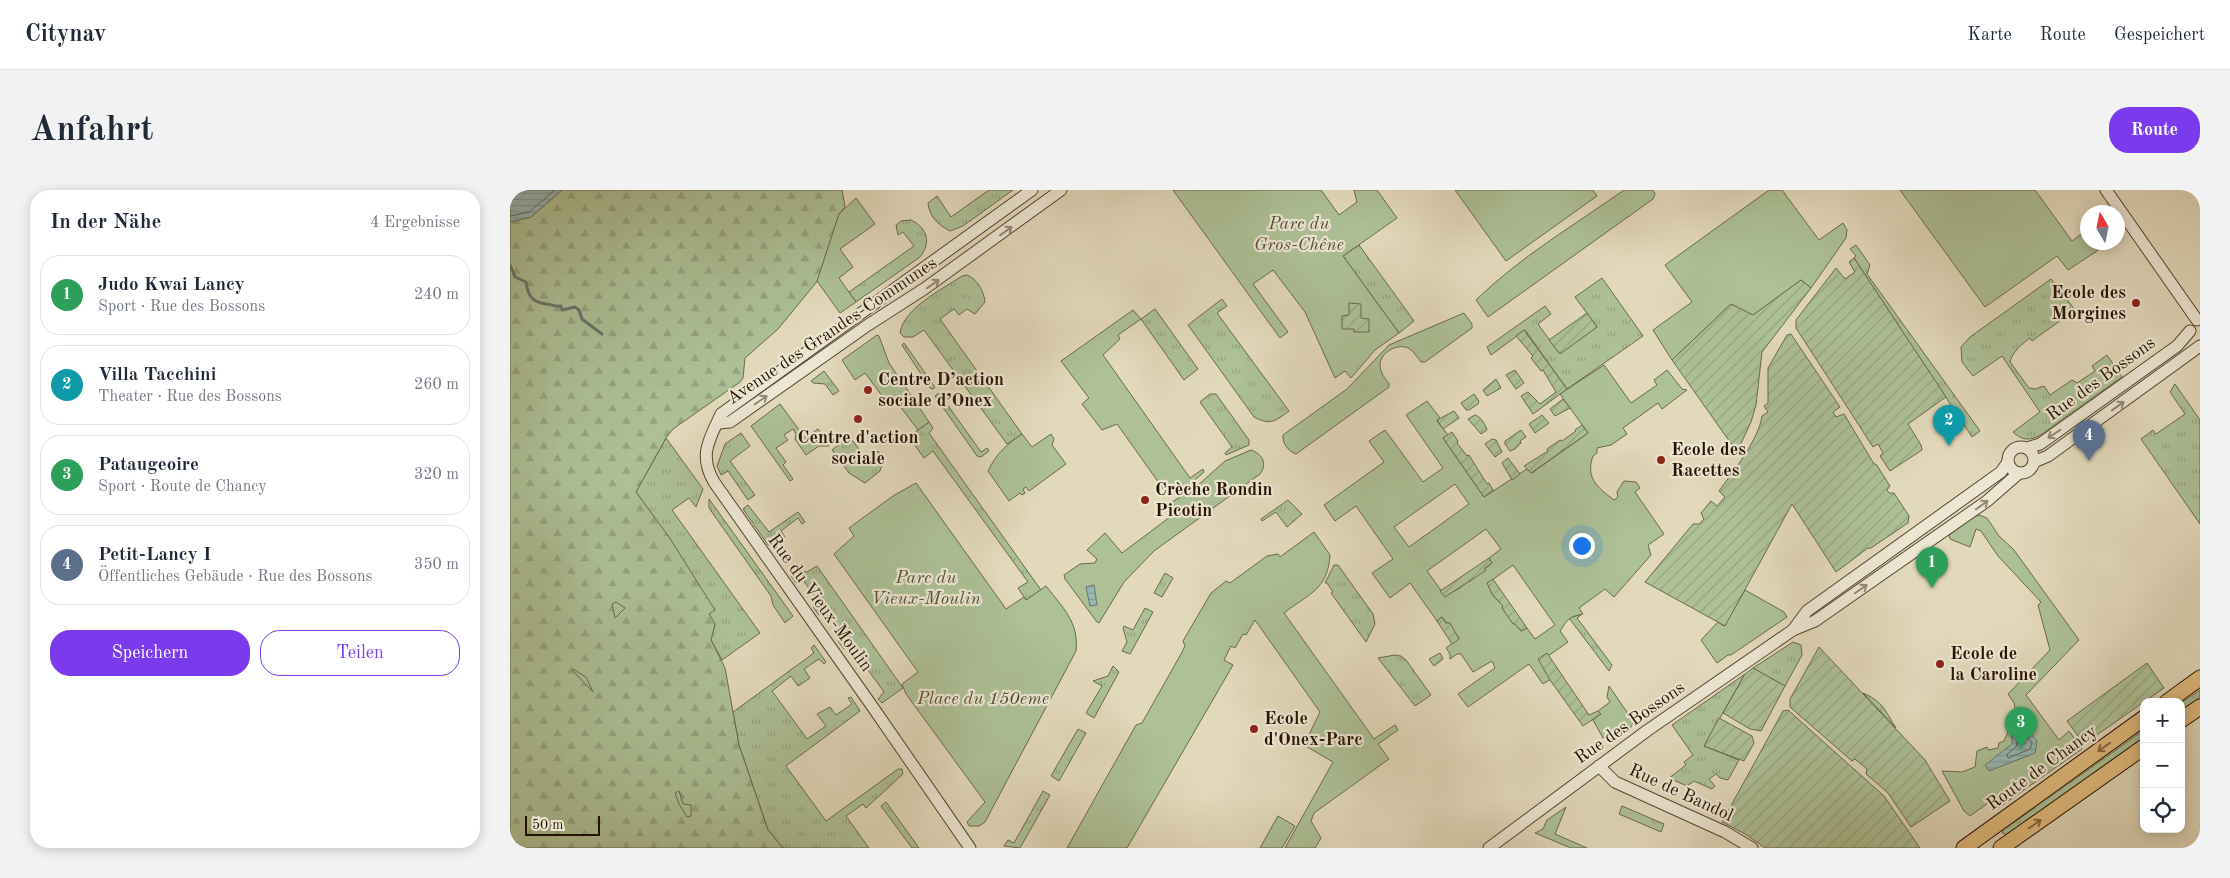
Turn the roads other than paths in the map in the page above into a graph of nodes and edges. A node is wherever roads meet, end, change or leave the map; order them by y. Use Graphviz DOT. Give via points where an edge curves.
graph roads {
  1 [pos="1032,190"];
  2 [pos="1061,190"];
  3 [pos="2106,190"];
  4 [pos="956,244"];
  5 [pos="967,260"];
  6 [pos="2198,320"];
  7 [pos="2190,331"];
  8 [pos="2200,346"];
  9 [pos="719,423"];
  10 [pos="2027,448"];
  11 [pos="2008,462"];
  12 [pos="2034,462"];
  13 [pos="2019,473"];
  14 [pos="1817,603"];
  15 [pos="1825,614"];
  16 [pos="1793,630"];
  17 [pos="2200,678"];
  18 [pos="2172,698"];
  19 [pos="2200,707"];
  20 [pos="2185,717"];
  21 [pos="2140,721"];
  22 [pos="2140,750"];
  23 [pos="1599,766"];
  24 [pos="1990,828"];
  25 [pos="969,847"];
  26 [pos="2004,847"];
  27 [pos="1489,848"];
  28 [pos="1752,848"];
  29 [pos="1964,848"];
  1 -- 4 [label="street, Avenue des Grandes-Communes"];
  5 -- 2 [label="street, Avenue des Grandes-Communes, one-way"];
  3 -- 6 [label="street"];
  4 -- 5 [label="street"];
  4 -- 9 [label="street, Avenue des Grandes-Communes" via="721,414"];
  9 -- 5 [label="street, Avenue des Grandes-Communes, one-way" via="730,422"];
  6 -- 7 [label="street, Rue des Bossons"];
  7 -- 8 [label="street"];
  7 -- 10 [label="street, Rue des Bossons, one-way" via="2177,346 2072,422 2040,444"];
  12 -- 8 [label="street, Rue des Bossons, one-way" via="2048,456"];
  9 -- 25 [label="street, Rue du Vieux-Moulin" via="705,452 714,482"];
  10 -- 11 [label="street" via="2017,447"];
  10 -- 12 [label="street" via="2033,454"];
  11 -- 13 [label="street"];
  11 -- 14 [label="street, Rue des Bossons" via="2001,472"];
  12 -- 13 [label="street" via="2029,471"];
  15 -- 13 [label="street, Rue des Bossons, one-way" via="1987,501"];
  14 -- 15 [label="street"];
  14 -- 16 [label="street, Rue des Bossons"];
  15 -- 16 [label="street, Rue des Bossons"];
  16 -- 23 [label="street, Rue des Bossons"];
  17 -- 18 [label="main road"];
  19 -- 20 [label="main road"];
  21 -- 24 [label="main road, Route de Chancy, one-way"];
  26 -- 22 [label="main road, one-way"];
  23 -- 27 [label="street, Rue des Bossons"];
  23 -- 28 [label="street, Rue de Bandol" via="1615,782 1725,832"];
  24 -- 26 [label="main road"];
  24 -- 29 [label="main road, Route de Chancy"];
}
